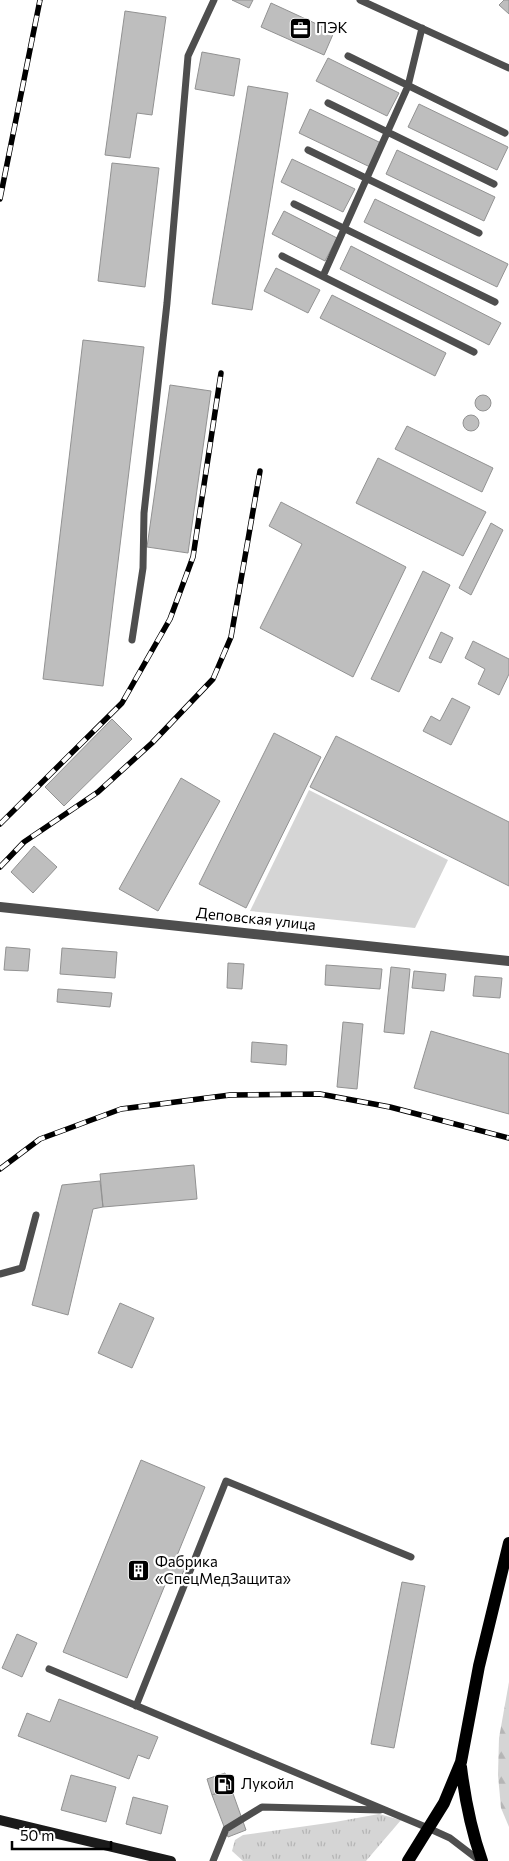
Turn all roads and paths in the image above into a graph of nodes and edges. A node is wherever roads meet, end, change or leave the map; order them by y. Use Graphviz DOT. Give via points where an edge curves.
graph roads {
  1 [pos="214,0"];
  2 [pos="360,0"];
  3 [pos="422,28"];
  4 [pos="348,56"];
  5 [pos="509,68"];
  6 [pos="408,86"];
  7 [pos="328,103"];
  8 [pos="387,132"];
  9 [pos="505,133"];
  10 [pos="308,150"];
  11 [pos="366,178"];
  12 [pos="494,184"];
  13 [pos="294,204"];
  14 [pos="344,228"];
  15 [pos="479,233"];
  16 [pos="282,256"];
  17 [pos="323,276"];
  18 [pos="495,302"];
  19 [pos="474,352"];
  20 [pos="132,640"];
  21 [pos="0,907"];
  22 [pos="509,961"];
  23 [pos="36,1215"];
  24 [pos="0,1274"];
  25 [pos="509,1543"];
  26 [pos="411,1557"];
  27 [pos="49,1669"];
  28 [pos="136,1706"];
  29 [pos="460,1762"];
  30 [pos="384,1810"];
  31 [pos="0,1820"];
  32 [pos="428,1828"];
  33 [pos="171,1861"];
  34 [pos="213,1861"];
  35 [pos="408,1861"];
  36 [pos="481,1861"];
  1 -- 20 [label="lane" via="188,56 167,303 144,513 143,568"];
  2 -- 3 [label="lane"];
  3 -- 5 [label="lane"];
  3 -- 6 [label="lane"];
  4 -- 6 [label="lane"];
  6 -- 8 [label="lane"];
  6 -- 9 [label="lane"];
  7 -- 8 [label="lane"];
  8 -- 11 [label="lane"];
  8 -- 12 [label="lane"];
  10 -- 11 [label="lane"];
  11 -- 14 [label="lane"];
  11 -- 15 [label="lane"];
  13 -- 14 [label="lane"];
  14 -- 17 [label="lane"];
  14 -- 18 [label="lane"];
  16 -- 17 [label="lane"];
  17 -- 19 [label="lane"];
  21 -- 22 [label="street, Деповская улица"];
  23 -- 24 [label="lane" via="22,1268"];
  25 -- 29 [label="main road"];
  26 -- 28 [label="lane" via="226,1481"];
  27 -- 28 [label="lane"];
  28 -- 30 [label="lane"];
  29 -- 32 [label="main road" via="444,1803"];
  29 -- 36 [label="main road" via="464,1795"];
  30 -- 32 [label="lane"];
  30 -- 34 [label="lane" via="262,1807 226,1829"];
  31 -- 33 [label="street"];
  32 -- 35 [label="main road"];
  32 -- 36 [label="lane" via="450,1838"];
}
